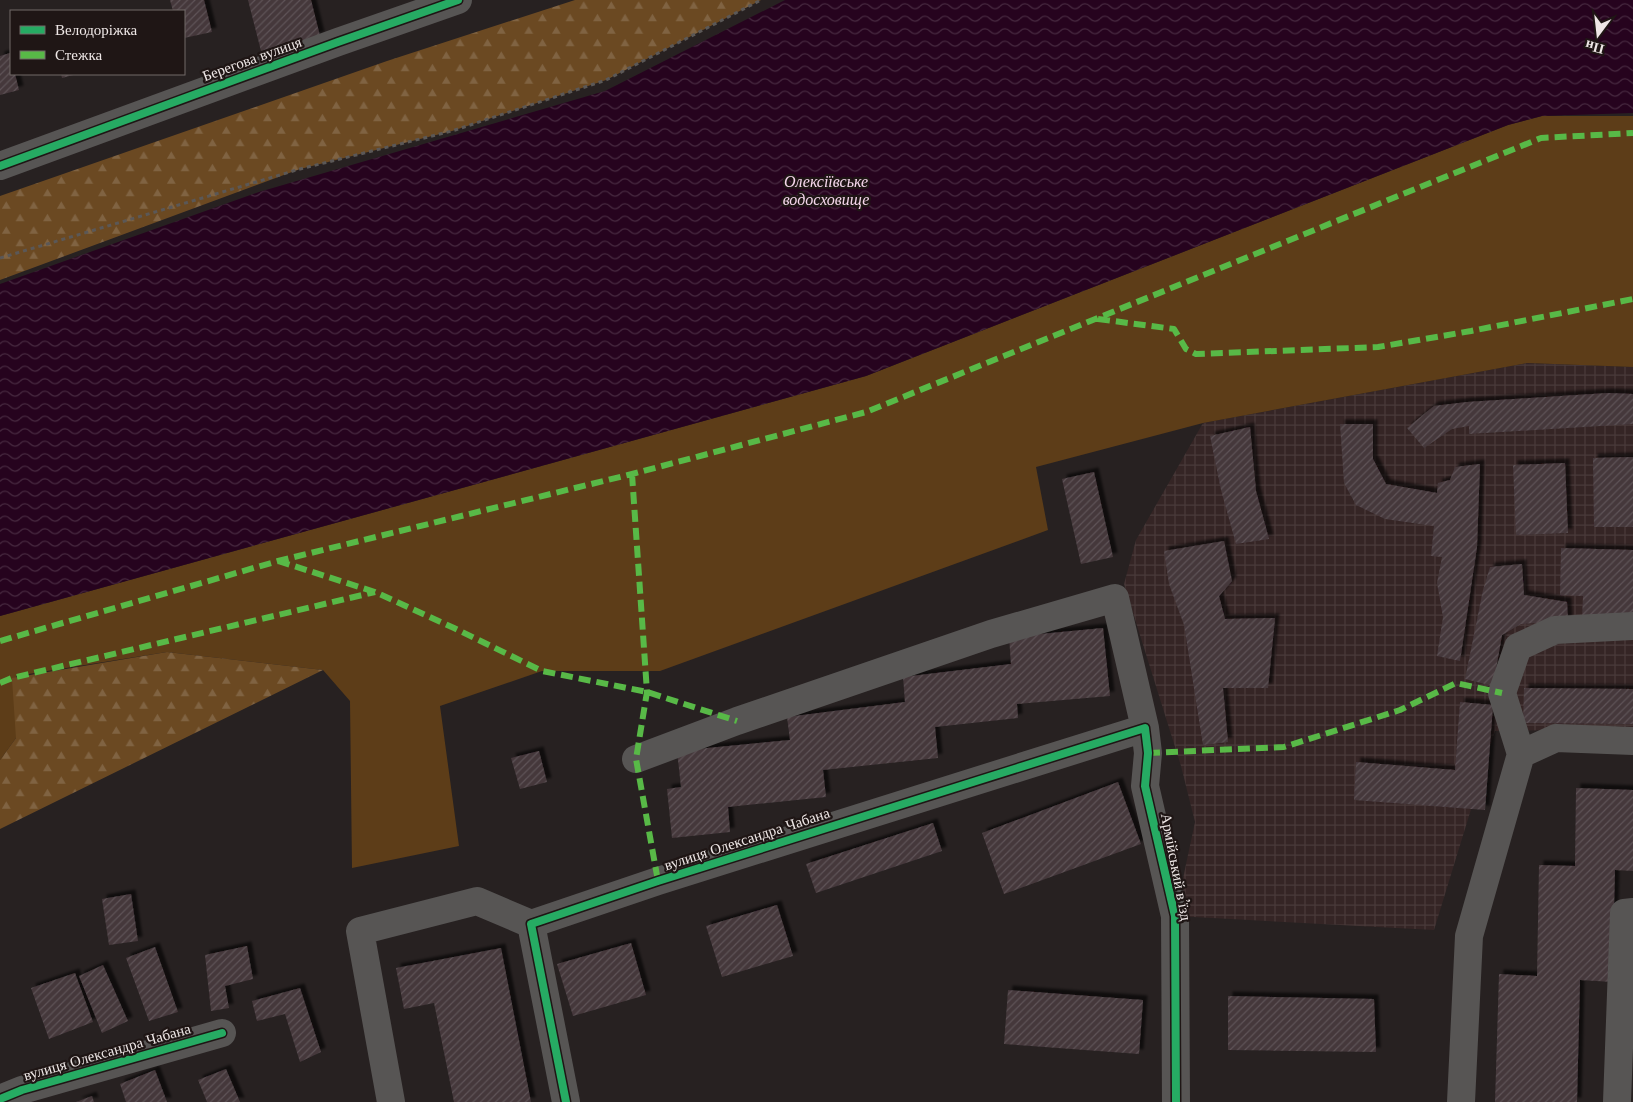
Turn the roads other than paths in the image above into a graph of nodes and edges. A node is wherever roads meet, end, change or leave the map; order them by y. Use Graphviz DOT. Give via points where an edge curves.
graph roads {
  1 [pos="458,0"];
  2 [pos="0,166"];
  3 [pos="1633,626"];
  4 [pos="1145,728"];
  5 [pos="1633,741"];
  6 [pos="1521,754"];
  7 [pos="636,759"];
  8 [pos="1633,912"];
  9 [pos="530,924"];
  10 [pos="222,1033"];
  11 [pos="17,1097"];
  12 [pos="390,1102"];
  13 [pos="566,1102"];
  14 [pos="1176,1102"];
  15 [pos="1461,1102"];
  16 [pos="1617,1102"];
  1 -- 2 [label="street, Берегова вулиця"];
  3 -- 6 [label="street" via="1554,630 1518,647 1502,693"];
  4 -- 7 [label="street, Армійський в’їзд" via="1115,598 981,637"];
  4 -- 9 [label="street, вулиця Олександра Чабана"];
  4 -- 14 [label="street, Армійський в’їзд" via="1148,753 1145,786 1174,916"];
  5 -- 6 [label="street" via="1556,738"];
  6 -- 15 [label="street" via="1469,936"];
  8 -- 16 [label="street" via="1624,913"];
  9 -- 12 [label="street" via="476,901 360,931"];
  9 -- 13 [label="street"];
  10 -- 11 [label="street, вулиця Олександра Чабана"];
}
